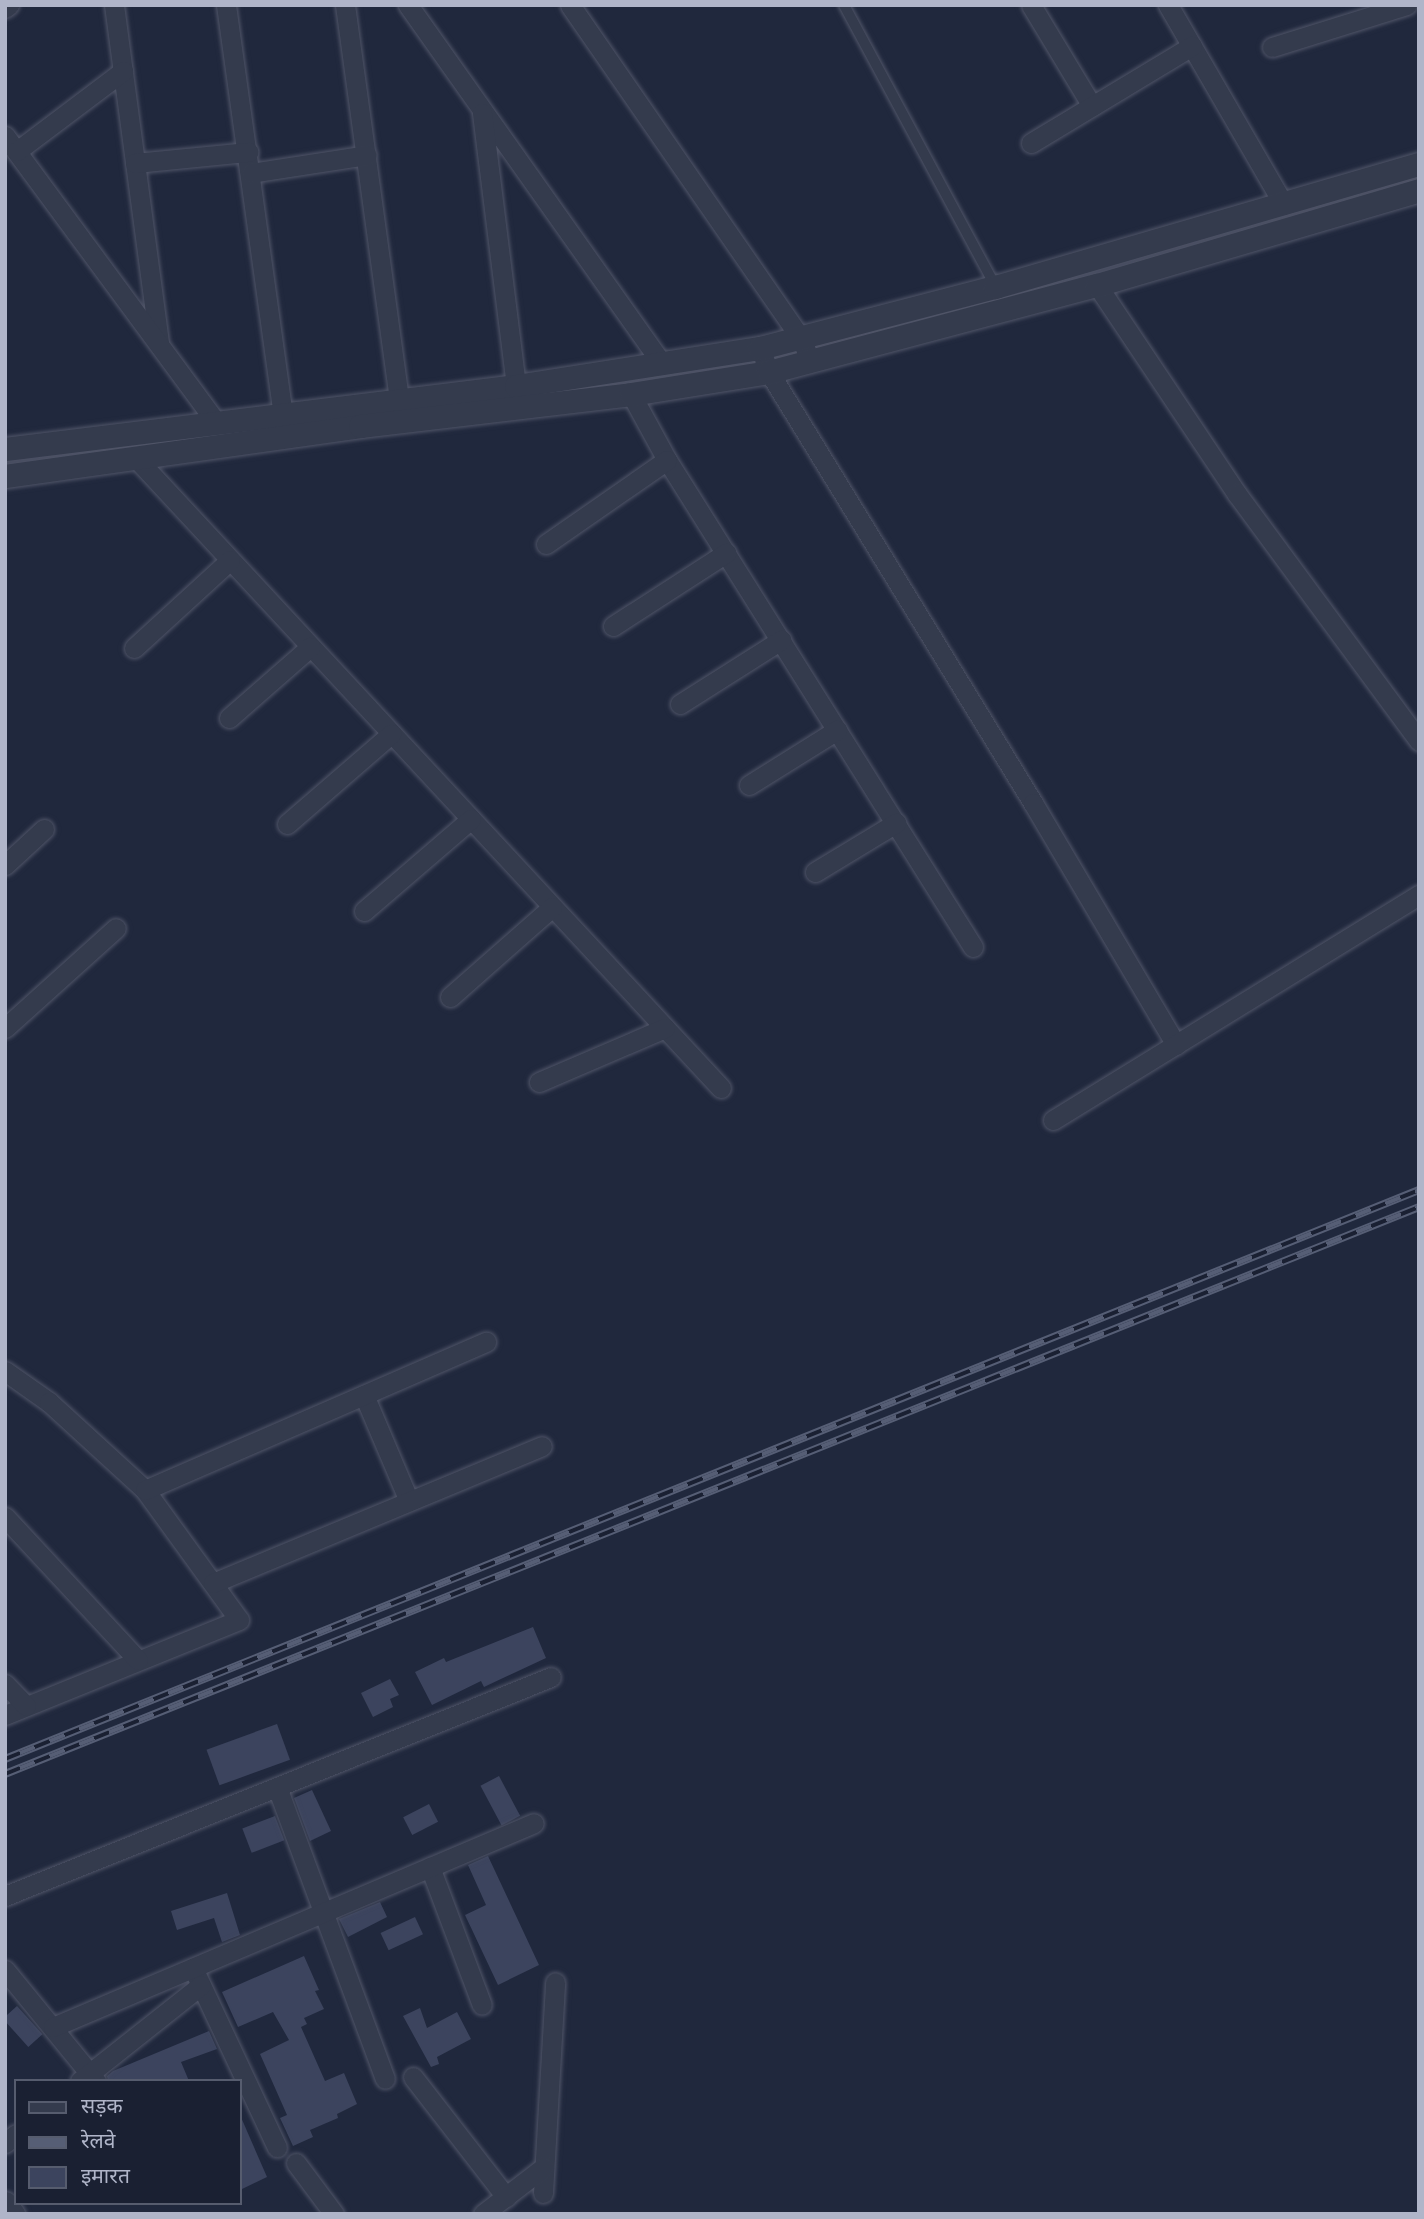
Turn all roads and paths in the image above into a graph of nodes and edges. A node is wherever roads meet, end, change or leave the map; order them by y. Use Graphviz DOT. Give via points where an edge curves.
graph roads {
  1 [pos="114,5"];
  2 [pos="226,5"];
  3 [pos="345,5"];
  4 [pos="408,5"];
  5 [pos="570,5"];
  6 [pos="844,5"];
  7 [pos="1031,5"];
  8 [pos="1168,5"];
  9 [pos="1407,5"];
  10 [pos="1192,46"];
  11 [pos="1272,47"];
  12 [pos="123,71"];
  13 [pos="1092,106"];
  14 [pos="482,110"];
  15 [pos="1031,142"];
  16 [pos="11,143"];
  17 [pos="248,152"];
  18 [pos="367,155"];
  19 [pos="135,163"];
  20 [pos="1419,164"];
  21 [pos="251,173"];
  22 [pos="1419,190"];
  23 [pos="1284,205"];
  24 [pos="1097,285"];
  25 [pos="995,286"];
  26 [pos="160,348"];
  27 [pos="760,348"];
  28 [pos="806,350"];
  29 [pos="660,361"];
  30 [pos="769,372"];
  31 [pos="516,386"];
  32 [pos="631,394"];
  33 [pos="399,398"];
  34 [pos="283,415"];
  35 [pos="216,422"];
  36 [pos="5,449"];
  37 [pos="135,457"];
  38 [pos="667,460"];
  39 [pos="5,475"];
  40 [pos="546,544"];
  41 [pos="726,553"];
  42 [pos="230,560"];
  43 [pos="613,626"];
  44 [pos="780,640"];
  45 [pos="310,647"];
  46 [pos="134,648"];
  47 [pos="680,704"];
  48 [pos="229,718"];
  49 [pos="837,730"];
  50 [pos="391,734"];
  51 [pos="1419,741"];
  52 [pos="749,785"];
  53 [pos="471,819"];
  54 [pos="896,823"];
  55 [pos="287,824"];
  56 [pos="44,830"];
  57 [pos="5,865"];
  58 [pos="815,872"];
  59 [pos="1419,895"];
  60 [pos="552,907"];
  61 [pos="364,911"];
  62 [pos="116,928"];
  63 [pos="973,947"];
  64 [pos="450,997"];
  65 [pos="5,1028"];
  66 [pos="665,1028"];
  67 [pos="1176,1045"];
  68 [pos="539,1082"];
  69 [pos="721,1088"];
  70 [pos="1053,1120"];
  71 [pos="486,1342"];
  72 [pos="5,1371"];
  73 [pos="364,1395"];
  74 [pos="542,1446"];
  75 [pos="145,1490"];
  76 [pos="410,1501"];
  77 [pos="5,1517"];
  78 [pos="213,1583"];
  79 [pos="138,1660"];
  80 [pos="551,1677"];
  81 [pos="5,1684"];
  82 [pos="26,1706"];
  83 [pos="5,1714"];
  84 [pos="277,1787"];
  85 [pos="534,1823"];
  86 [pos="430,1867"];
  87 [pos="5,1896"];
  88 [pos="323,1913"];
  89 [pos="5,1970"];
  90 [pos="197,1977"];
  91 [pos="555,1982"];
  92 [pos="482,2005"];
  93 [pos="53,2028"];
  94 [pos="413,2077"];
  95 [pos="89,2078"];
  96 [pos="385,2079"];
  97 [pos="278,2147"];
  98 [pos="296,2163"];
  99 [pos="544,2167"];
  100 [pos="543,2193"];
  101 [pos="506,2197"];
  102 [pos="5,2203"];
  103 [pos="13,2214"];
  104 [pos="334,2214"];
  105 [pos="483,2214"];
  1 -- 12 [label="street"];
  2 -- 17 [label="street"];
  3 -- 18 [label="street"];
  4 -- 14 [label="street"];
  5 -- 28 [label="street"];
  6 -- 25 [label="lane"];
  7 -- 13 [label="street"];
  8 -- 10 [label="street"];
  9 -- 11 [label="street"];
  10 -- 13 [label="street"];
  10 -- 23 [label="street"];
  12 -- 16 [label="street"];
  12 -- 19 [label="street"];
  13 -- 15 [label="street"];
  14 -- 29 [label="street"];
  14 -- 31 [label="street"];
  16 -- 26 [label="street"];
  17 -- 19 [label="street"];
  17 -- 21 [label="street"];
  18 -- 21 [label="street"];
  18 -- 33 [label="street"];
  19 -- 26 [label="street"];
  20 -- 23 [label="street"];
  21 -- 34 [label="street"];
  22 -- 24 [label="street"];
  23 -- 25 [label="street"];
  24 -- 28 [label="street"];
  24 -- 51 [label="street" via="1237,494"];
  25 -- 28 [label="street"];
  26 -- 35 [label="street"];
  27 -- 28 [label="street"];
  27 -- 29 [label="street"];
  27 -- 30 [label="street"];
  28 -- 30 [label="street"];
  29 -- 31 [label="street"];
  30 -- 32 [label="street"];
  30 -- 67 [label="street"];
  31 -- 33 [label="street"];
  32 -- 37 [label="street"];
  32 -- 38 [label="street"];
  33 -- 34 [label="street"];
  34 -- 35 [label="street"];
  35 -- 36 [label="street"];
  37 -- 39 [label="street"];
  37 -- 42 [label="street"];
  38 -- 40 [label="street"];
  38 -- 41 [label="street"];
  41 -- 43 [label="street"];
  41 -- 44 [label="street"];
  42 -- 45 [label="street"];
  42 -- 46 [label="street"];
  44 -- 47 [label="street"];
  44 -- 49 [label="street"];
  45 -- 48 [label="street"];
  45 -- 50 [label="street"];
  49 -- 52 [label="street"];
  49 -- 54 [label="street"];
  50 -- 53 [label="street"];
  50 -- 55 [label="street"];
  53 -- 60 [label="street"];
  53 -- 61 [label="street"];
  54 -- 58 [label="street"];
  54 -- 63 [label="street"];
  56 -- 57 [label="street"];
  59 -- 67 [label="street"];
  60 -- 64 [label="street"];
  60 -- 66 [label="street"];
  62 -- 65 [label="street"];
  66 -- 68 [label="street"];
  66 -- 69 [label="street"];
  67 -- 70 [label="street"];
  71 -- 73 [label="street"];
  72 -- 75 [label="street" via="50,1402"];
  73 -- 75 [label="street"];
  73 -- 76 [label="street"];
  74 -- 76 [label="street"];
  75 -- 78 [label="street"];
  76 -- 78 [label="street"];
  77 -- 79 [label="street"];
  78 -- 79 [label="street" via="239,1620"];
  79 -- 82 [label="street"];
  80 -- 84 [label="street"];
  81 -- 82 [label="street"];
  82 -- 83 [label="street"];
  84 -- 87 [label="street"];
  84 -- 88 [label="street"];
  85 -- 86 [label="street"];
  86 -- 88 [label="street"];
  86 -- 92 [label="street"];
  88 -- 90 [label="street"];
  88 -- 96 [label="street"];
  89 -- 93 [label="street"];
  90 -- 93 [label="street"];
  90 -- 95 [label="street"];
  90 -- 97 [label="street"];
  91 -- 99 [label="street"];
  93 -- 95 [label="street"];
  94 -- 101 [label="street"];
  98 -- 104 [label="street"];
  99 -- 100 [label="street"];
  99 -- 101 [label="street"];
  101 -- 105 [label="street"];
  102 -- 103 [label="street"];
}
